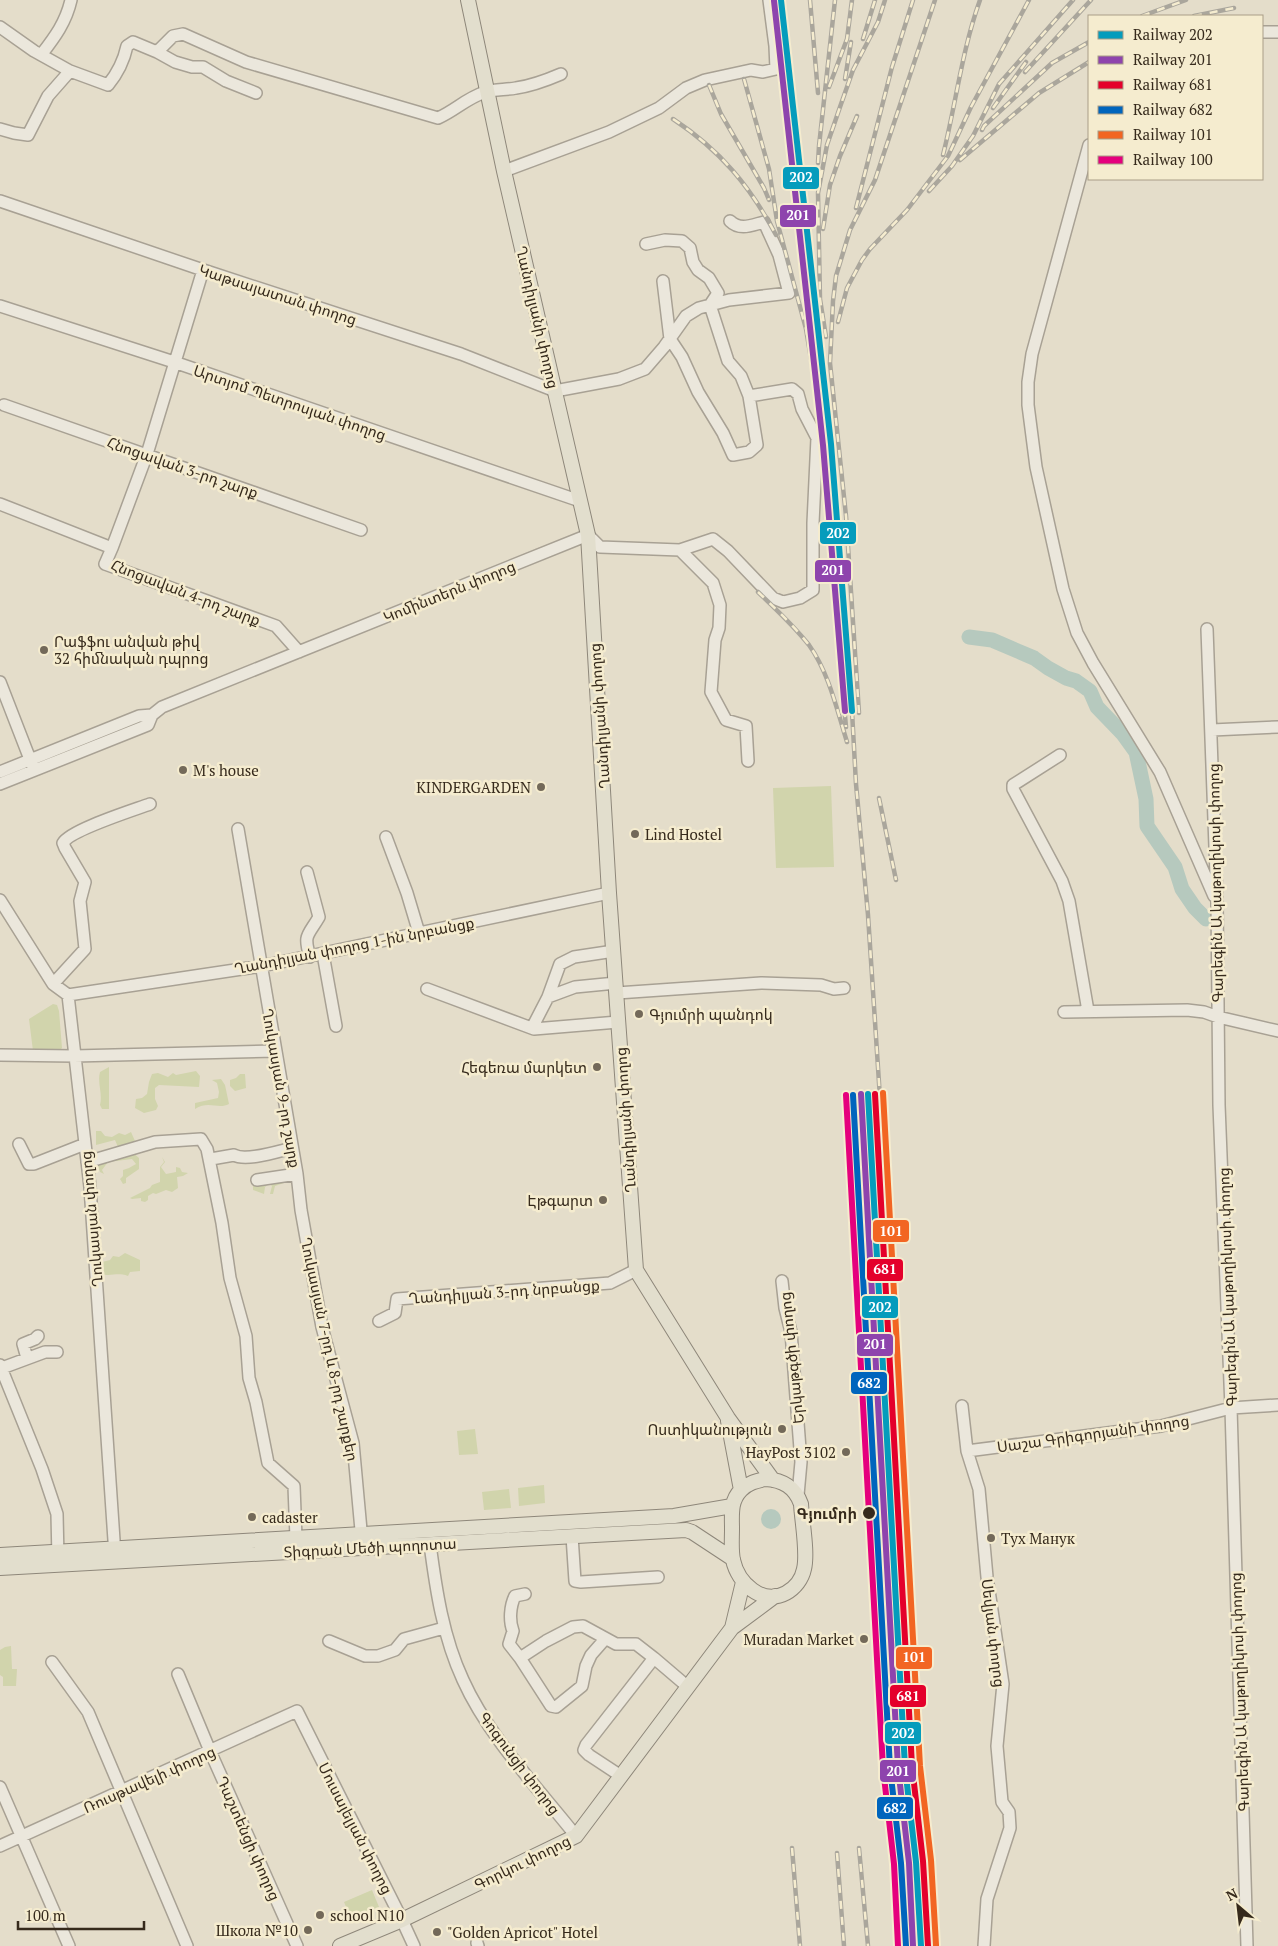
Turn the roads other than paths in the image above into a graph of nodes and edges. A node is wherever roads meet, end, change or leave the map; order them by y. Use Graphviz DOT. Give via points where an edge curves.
graph roads {
  1 [pos="71,0"];
  2 [pos="468,0"];
  3 [pos="769,0"];
  4 [pos="0,27"];
  5 [pos="1263,32"];
  6 [pos="1278,32"];
  7 [pos="157,52"];
  8 [pos="41,55"];
  9 [pos="70,71"];
  10 [pos="560,74"];
  11 [pos="487,91"];
  12 [pos="256,94"];
  13 [pos="0,129"];
  14 [pos="1088,149"];
  15 [pos="504,171"];
  16 [pos="0,201"];
  17 [pos="730,221"];
  18 [pos="646,244"];
  19 [pos="203,270"];
  20 [pos="663,281"];
  21 [pos="710,305"];
  22 [pos="0,306"];
  23 [pos="670,339"];
  24 [pos="174,362"];
  25 [pos="555,391"];
  26 [pos="749,396"];
  27 [pos="4,405"];
  28 [pos="147,454"];
  29 [pos="580,501"];
  30 [pos="0,504"];
  31 [pos="361,530"];
  32 [pos="588,535"];
  33 [pos="112,548"];
  34 [pos="680,550"];
  35 [pos="1207,629"];
  36 [pos="299,652"];
  37 [pos="0,682"];
  38 [pos="1278,727"];
  39 [pos="1212,730"];
  40 [pos="1060,755"];
  41 [pos="748,761"];
  42 [pos="32,766"];
  43 [pos="0,772"];
  44 [pos="0,784"];
  45 [pos="150,804"];
  46 [pos="238,829"];
  47 [pos="386,836"];
  48 [pos="307,872"];
  49 [pos="609,893"];
  50 [pos="0,900"];
  51 [pos="1217,902"];
  52 [pos="419,933"];
  53 [pos="614,951"];
  54 [pos="323,954"];
  55 [pos="310,957"];
  56 [pos="262,966"];
  57 [pos="54,984"];
  58 [pos="616,988"];
  59 [pos="844,988"];
  60 [pos="427,989"];
  61 [pos="68,995"];
  62 [pos="548,997"];
  63 [pos="1088,1011"];
  64 [pos="1064,1012"];
  65 [pos="1218,1017"];
  66 [pos="618,1022"];
  67 [pos="336,1026"];
  68 [pos="532,1028"];
  69 [pos="1278,1031"];
  70 [pos="275,1051"];
  71 [pos="0,1056"];
  72 [pos="74,1056"];
  73 [pos="19,1144"];
  74 [pos="85,1144"];
  75 [pos="292,1148"];
  76 [pos="210,1159"];
  77 [pos="87,1162"];
  78 [pos="297,1174"];
  79 [pos="257,1180"];
  80 [pos="301,1210"];
  81 [pos="636,1270"];
  82 [pos="782,1281"];
  83 [pos="379,1321"];
  84 [pos="36,1337"];
  85 [pos="57,1352"];
  86 [pos="33,1356"];
  87 [pos="1,1366"];
  88 [pos="1278,1405"];
  89 [pos="962,1406"];
  90 [pos="1231,1408"];
  91 [pos="728,1418"];
  92 [pos="966,1451"];
  93 [pos="774,1480"];
  94 [pos="740,1490"];
  95 [pos="798,1495"];
  96 [pos="732,1506"];
  97 [pos="572,1536"];
  98 [pos="296,1538"];
  99 [pos="362,1541"];
  100 [pos="430,1544"];
  101 [pos="0,1555"];
  102 [pos="115,1555"];
  103 [pos="58,1558"];
  104 [pos="733,1559"];
  105 [pos="0,1568"];
  106 [pos="658,1577"];
  107 [pos="744,1582"];
  108 [pos="525,1594"];
  109 [pos="776,1596"];
  110 [pos="444,1628"];
  111 [pos="732,1628"];
  112 [pos="604,1639"];
  113 [pos="329,1641"];
  114 [pos="520,1658"];
  115 [pos="654,1658"];
  116 [pos="52,1662"];
  117 [pos="178,1674"];
  118 [pos="688,1687"];
  119 [pos="297,1711"];
  120 [pos="210,1751"];
  121 [pos="620,1776"];
  122 [pos="0,1787"];
  123 [pos="122,1791"];
  124 [pos="576,1836"];
  125 [pos="20,1837"];
  126 [pos="0,1846"];
  127 [pos="402,1920"];
  128 [pos="69,1946"];
  129 [pos="187,1946"];
  130 [pos="297,1946"];
  131 [pos="340,1946"];
  132 [pos="414,1946"];
  133 [pos="984,1946"];
  134 [pos="1247,1946"];
  1 -- 8 [label="street" via="65,19"];
  2 -- 11 [label="main road, Ղանդիլյանի փողոց"];
  3 -- 15 [label="street" via="776,69 751,70 704,80 686,88 659,108 609,132"];
  4 -- 8 [label="street"];
  5 -- 6 [label="street"];
  7 -- 9 [label="street" via="133,42 127,46 125,56 108,85"];
  7 -- 11 [label="street" via="173,36 183,34 246,62 438,118 467,99"];
  7 -- 12 [label="street" via="175,62 203,67"];
  8 -- 9 [label="street"];
  9 -- 13 [label="street" via="48,96 28,135"];
  10 -- 11 [label="street" via="517,88"];
  11 -- 15 [label="main road, Ղանդիլյանի փողոց"];
  14 -- 51 [label="street" via="1032,354 1028,405 1036,467 1063,589 1077,633 1160,772"];
  15 -- 25 [label="main road, Ղանդիլյանի փողոց"];
  16 -- 19 [label="street, Կաթսայատան փողոց"];
  17 -- 21 [label="street" via="744,227 764,222 779,255 790,293"];
  18 -- 21 [label="street" via="673,240 690,248 693,262 718,293"];
  19 -- 24 [label="street"];
  19 -- 25 [label="street, Կաթսայատան փողոց" via="461,354"];
  20 -- 23 [label="street"];
  21 -- 23 [label="street" via="686,316"];
  21 -- 26 [label="street" via="728,361 741,376"];
  22 -- 24 [label="street, Արտյոմ Պետրոսյան փողոց"];
  23 -- 25 [label="street" via="645,369 619,379"];
  23 -- 26 [label="street" via="733,456 749,452 757,445"];
  24 -- 28 [label="street"];
  24 -- 29 [label="street, Արտյոմ Պետրոսյան փողոց"];
  25 -- 29 [label="main road, Ղանդիլյանի փողոց"];
  26 -- 34 [label="street" via="792,389 798,394 817,438 812,590 800,598 783,602 773,598 713,539"];
  27 -- 28 [label="street, Հնոցավան 3-րդ շարք"];
  28 -- 31 [label="street, Հնոցավան 3-րդ շարք"];
  28 -- 33 [label="street"];
  29 -- 32 [label="main road, Ղանդիլյանի փողոց"];
  30 -- 33 [label="street, Հնոցավան 4-րդ շարք"];
  32 -- 34 [label="street" via="600,547"];
  32 -- 36 [label="street, Կոմինտերն փողոց"];
  32 -- 49 [label="main road, Ղանդիլյանի փողոց"];
  33 -- 36 [label="street, Հնոցավան 4-րդ շարք" via="105,564 276,626"];
  34 -- 41 [label="street" via="713,583 720,605 710,692 726,720 746,726"];
  35 -- 39 [label="street, Գարեգին Ա կաթողիկոսի փողոց"];
  36 -- 42 [label="street, Կոմինտերն փողոց" via="162,707 152,715 139,716"];
  37 -- 42 [label="street"];
  38 -- 39 [label="street"];
  39 -- 51 [label="street, Գարեգին Ա կաթողիկոսի փողոց"];
  40 -- 63 [label="street" via="1013,785 1013,789 1062,881 1069,901"];
  42 -- 43 [label="street"];
  42 -- 44 [label="street"];
  45 -- 57 [label="street" via="84,829 63,843 84,882 80,901 85,949"];
  46 -- 56 [label="street, Ղուկասյան 9-րդ շարք"];
  47 -- 52 [label="street"];
  48 -- 55 [label="street" via="319,917 307,936"];
  49 -- 52 [label="street, Ղանդիլյան փողոց 1-ին նրբանցք"];
  49 -- 53 [label="main road, Ղանդիլյանի փողոց"];
  50 -- 57 [label="street"];
  51 -- 65 [label="street, Գարեգին Ա կաթողիկոսի փողոց"];
  52 -- 54 [label="street, Ղանդիլյան փողոց 1-ին նրբանցք"];
  53 -- 58 [label="main road, Ղանդիլյանի փողոց"];
  53 -- 62 [label="street" via="574,956 560,964"];
  54 -- 55 [label="street, Ղանդիլյան փողոց 1-ին նրբանցք"];
  54 -- 67 [label="street"];
  55 -- 56 [label="street, Ղանդիլյան փողոց 1-ին նրբանցք"];
  56 -- 61 [label="street, Ղանդիլյան փողոց 1-ին նրբանցք"];
  56 -- 70 [label="street, Ղուկասյան 9-րդ շարք"];
  57 -- 61 [label="street"];
  58 -- 59 [label="street" via="761,983"];
  58 -- 62 [label="street" via="576,987"];
  58 -- 66 [label="main road, Ղանդիլյանի փողոց"];
  60 -- 68 [label="street"];
  61 -- 72 [label="street, Ղուկասյան փողոց"];
  62 -- 68 [label="street"];
  63 -- 64 [label="street"];
  63 -- 65 [label="street" via="1187,1010"];
  65 -- 69 [label="street"];
  65 -- 90 [label="street, Գարեգին Ա կաթողիկոսի փողոց"];
  66 -- 68 [label="street"];
  66 -- 81 [label="main road, Ղանդիլյանի փողոց"];
  70 -- 72 [label="street"];
  70 -- 75 [label="street, Ղուկասյան 9-րդ շարք"];
  71 -- 72 [label="street"];
  72 -- 74 [label="street, Ղուկասյան փողոց"];
  73 -- 74 [label="street" via="29,1164 34,1164"];
  74 -- 77 [label="street, Ղուկասյան փողոց"];
  75 -- 76 [label="street" via="249,1157 234,1155"];
  75 -- 78 [label="street, Ղուկասյան 9-րդ շարք"];
  76 -- 77 [label="street" via="201,1140 155,1142"];
  76 -- 98 [label="street" via="230,1278 246,1336 249,1378 268,1463 294,1486"];
  77 -- 102 [label="street, Ղուկասյան փողոց"];
  78 -- 79 [label="street"];
  78 -- 80 [label="street, Ղուկասյան 9-րդ շարք"];
  80 -- 99 [label="street, Ղուկասյան 7-րդ և 8-րդ շարքեր" via="322,1327 352,1443"];
  81 -- 83 [label="street, Ղանդիլյան 3-րդ նրբանցք" via="610,1283 398,1299 395,1313"];
  81 -- 91 [label="main road, Ղանդիլյանի փողոց"];
  82 -- 95 [label="street, Երկաթգծի փողոց" via="791,1332 801,1462"];
  84 -- 86 [label="street" via="23,1344"];
  85 -- 86 [label="street"];
  86 -- 87 [label="street"];
  87 -- 103 [label="street" via="57,1514"];
  88 -- 90 [label="street, Սաշա Գրիգորյանի փողոց"];
  89 -- 92 [label="street, Սեվյան փողոց"];
  90 -- 92 [label="street, Սաշա Գրիգորյանի փողոց" via="1161,1426"];
  90 -- 134 [label="street, Գարեգին Ա կաթողիկոսի փողոց"];
  91 -- 93 [label="main road, Ղանդիլյանի փողոց"];
  91 -- 94 [label="main road, Ղանդիլյանի փողոց"];
  92 -- 133 [label="street, Սեվյան փողոց" via="979,1489 1002,1684 997,1746 1002,1802 1009,1812 1010,1828 986,1899"];
  93 -- 94 [label="main road" via="754,1482"];
  93 -- 95 [label="main road"];
  94 -- 96 [label="main road"];
  95 -- 109 [label="main road" via="805,1566 802,1578 789,1591"];
  96 -- 99 [label="main road, Տիգրան Մեծի պողոտա" via="674,1516"];
  96 -- 104 [label="main road"];
  97 -- 100 [label="main road, Տիգրան Մեծի պողոտա"];
  97 -- 104 [label="main road, Տիգրան Մեծի պողոտա" via="686,1530"];
  97 -- 106 [label="street" via="575,1581"];
  98 -- 99 [label="main road, Տիգրան Մեծի պողոտա"];
  98 -- 102 [label="main road, Տիգրան Մեծի պողոտա"];
  99 -- 100 [label="main road, Տիգրան Մեծի պողոտա"];
  99 -- 102 [label="main road, Տիգրան Մեծի պողոտա"];
  100 -- 110 [label="street, Գոգունցի փողոց"];
  101 -- 103 [label="main road, Տիգրան Մեծի պողոտա"];
  102 -- 103 [label="main road, Տիգրան Մեծի պողոտա"];
  103 -- 105 [label="main road, Տիգրան Մեծի պողոտա"];
  104 -- 107 [label="main road"];
  107 -- 109 [label="main road" via="760,1595"];
  107 -- 111 [label="main road, Գորկու փողոց"];
  108 -- 114 [label="street" via="515,1596 512,1602 510,1624 513,1631 509,1644"];
  109 -- 111 [label="main road, Գորկու փողոց"];
  110 -- 113 [label="street" via="404,1640 395,1650 378,1656 365,1656"];
  110 -- 124 [label="street, Գոգունցի փողոց" via="463,1680 490,1729"];
  111 -- 118 [label="main road, Գորկու փողոց"];
  112 -- 114 [label="street" via="583,1626 573,1627"];
  112 -- 114 [label="street" via="591,1655 582,1686 556,1707 551,1706"];
  112 -- 115 [label="street" via="620,1645 636,1644"];
  115 -- 118 [label="street"];
  115 -- 121 [label="street" via="584,1750"];
  116 -- 123 [label="street" via="88,1712"];
  117 -- 120 [label="street, Դաշտենցի փողոց"];
  118 -- 121 [label="main road, Գորկու փողոց"];
  119 -- 120 [label="street, Ռուսթավելի փողոց"];
  119 -- 127 [label="street, Մուսայելյան փողոց"];
  120 -- 123 [label="street, Ռուսթավելի փողոց"];
  120 -- 130 [label="street, Դաշտենցի փողոց"];
  121 -- 124 [label="main road, Գորկու փողոց"];
  122 -- 125 [label="street"];
  123 -- 125 [label="street, Ռուսթավելի փողոց"];
  123 -- 129 [label="street"];
  124 -- 127 [label="main road, Գորկու փողոց"];
  125 -- 126 [label="street, Ռուսթավելի փողոց"];
  125 -- 128 [label="street"];
  127 -- 131 [label="main road, Գորկու փողոց"];
  127 -- 132 [label="street, Մուսայելյան փողոց"];
}
